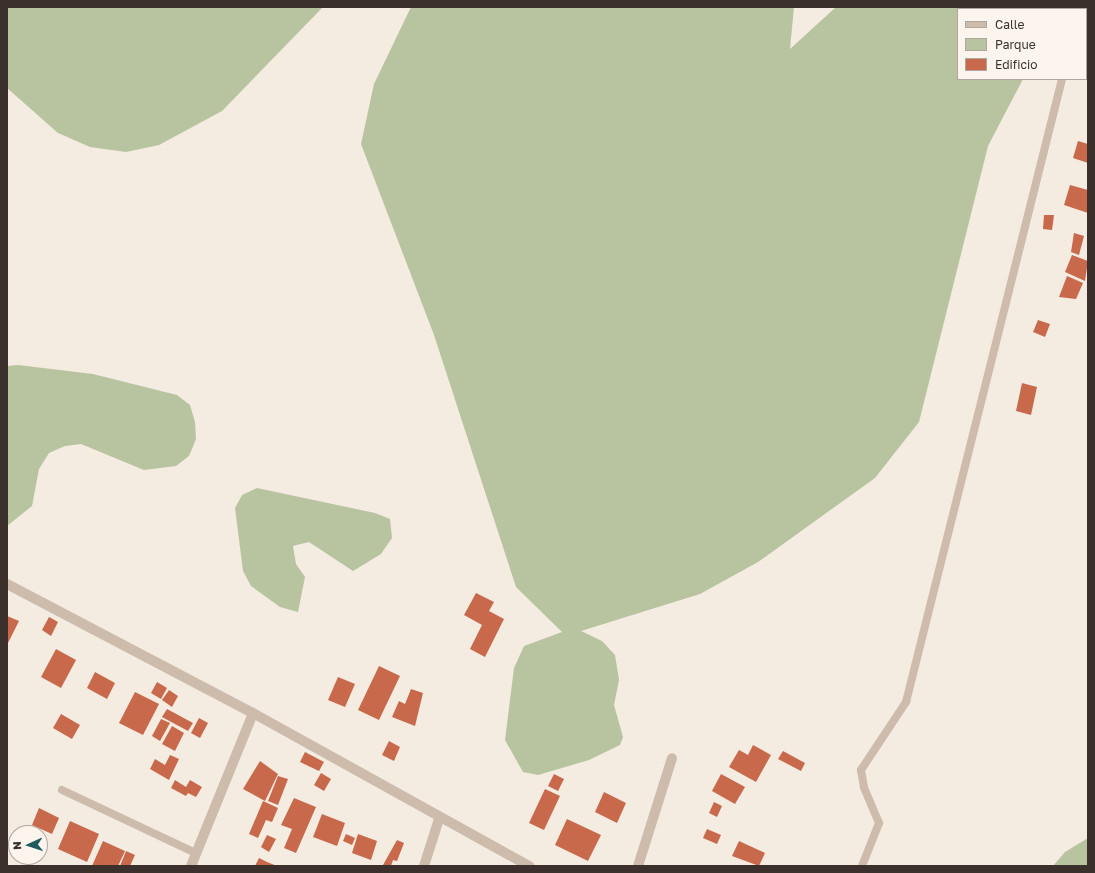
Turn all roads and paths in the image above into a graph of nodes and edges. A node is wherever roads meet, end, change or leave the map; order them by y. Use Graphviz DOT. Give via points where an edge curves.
graph roads {
  1 [pos="1062,80"];
  2 [pos="7,584"];
  3 [pos="253,713"];
  4 [pos="672,758"];
  5 [pos="62,790"];
  6 [pos="439,819"];
  7 [pos="196,853"];
  8 [pos="191,866"];
  9 [pos="424,866"];
  10 [pos="529,866"];
  11 [pos="638,866"];
  12 [pos="862,866"];
  1 -- 12 [label="lane" via="906,702 861,770 864,787 879,823"];
  2 -- 3 [label="street"];
  3 -- 6 [label="street"];
  3 -- 7 [label="street"];
  4 -- 11 [label="street"];
  5 -- 7 [label="lane"];
  6 -- 9 [label="street"];
  6 -- 10 [label="street"];
  7 -- 8 [label="street"];
}
